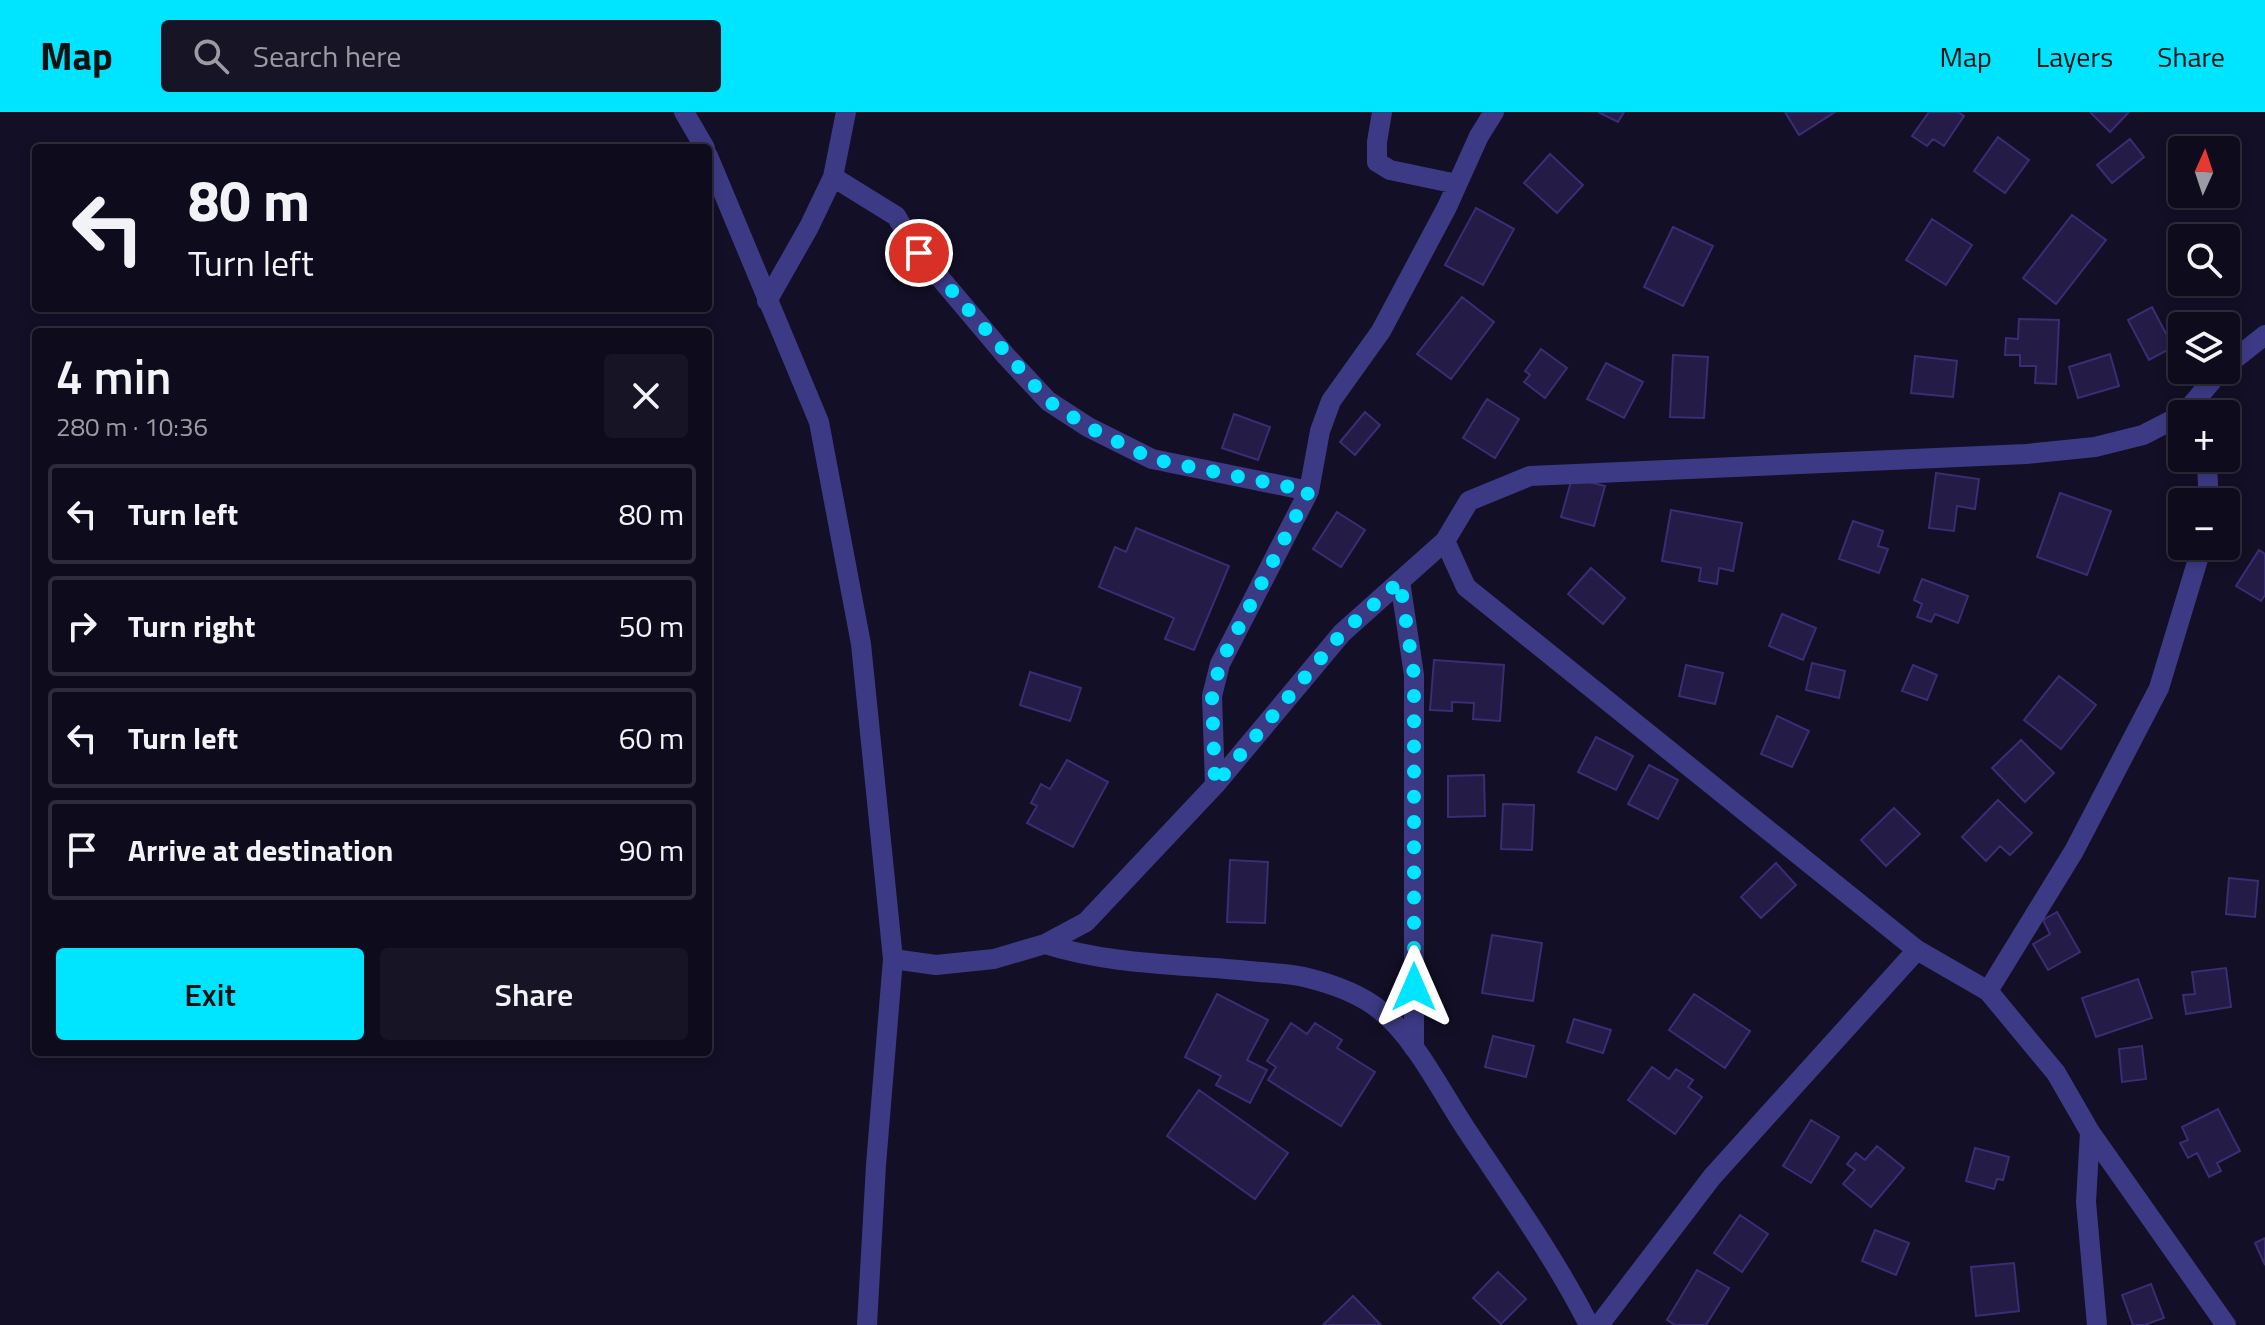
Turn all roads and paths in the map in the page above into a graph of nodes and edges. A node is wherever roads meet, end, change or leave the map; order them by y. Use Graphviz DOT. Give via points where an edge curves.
graph roads {
  1 [pos="684,112"];
  2 [pos="846,112"];
  3 [pos="1382,112"];
  4 [pos="1494,112"];
  5 [pos="703,144"];
  6 [pos="712,166"];
  7 [pos="833,177"];
  8 [pos="1457,184"];
  9 [pos="767,301"];
  10 [pos="2265,335"];
  11 [pos="2240,355"];
  12 [pos="2210,384"];
  13 [pos="2196,400"];
  14 [pos="2168,422"];
  15 [pos="1309,491"];
  16 [pos="1445,541"];
  17 [pos="2198,560"];
  18 [pos="1400,581"];
  19 [pos="1215,785"];
  20 [pos="1045,944"];
  21 [pos="1917,950"];
  22 [pos="893,959"];
  23 [pos="1988,991"];
  24 [pos="1414,1048"];
  25 [pos="2090,1132"];
  26 [pos="867,1325"];
  27 [pos="1589,1325"];
  28 [pos="1599,1325"];
  29 [pos="2097,1325"];
  30 [pos="2226,1325"];
  1 -- 5 [label="street"];
  2 -- 7 [label="street"];
  3 -- 8 [label="street" via="1377,162 1390,170"];
  4 -- 8 [label="street"];
  6 -- 9 [label="street"];
  7 -- 9 [label="street"];
  7 -- 15 [label="street" via="896,216 919,253 1048,401 1152,459"];
  8 -- 15 [label="street" via="1381,331 1331,401"];
  9 -- 22 [label="street" via="819,422 861,644"];
  10 -- 11 [label="street"];
  12 -- 13 [label="street"];
  14 -- 16 [label="street" via="2095,447 2026,454 1530,476 1469,501"];
  15 -- 19 [label="street" via="1220,664 1212,696"];
  16 -- 18 [label="street"];
  16 -- 21 [label="street" via="1466,587"];
  17 -- 23 [label="street" via="2159,688 2074,851"];
  18 -- 19 [label="street" via="1342,633"];
  18 -- 24 [label="street" via="1414,675"];
  19 -- 20 [label="street" via="1086,922"];
  20 -- 22 [label="street" via="994,959 936,965"];
  20 -- 24 [label="street" via="1118,962 1303,977 1347,991 1381,1011"];
  21 -- 23 [label="street"];
  21 -- 28 [label="street" via="1712,1177"];
  22 -- 26 [label="street"];
  23 -- 25 [label="street" via="2056,1073"];
  24 -- 27 [label="street" via="1536,1232"];
  25 -- 29 [label="street" via="2086,1202"];
  25 -- 30 [label="street"];
}
